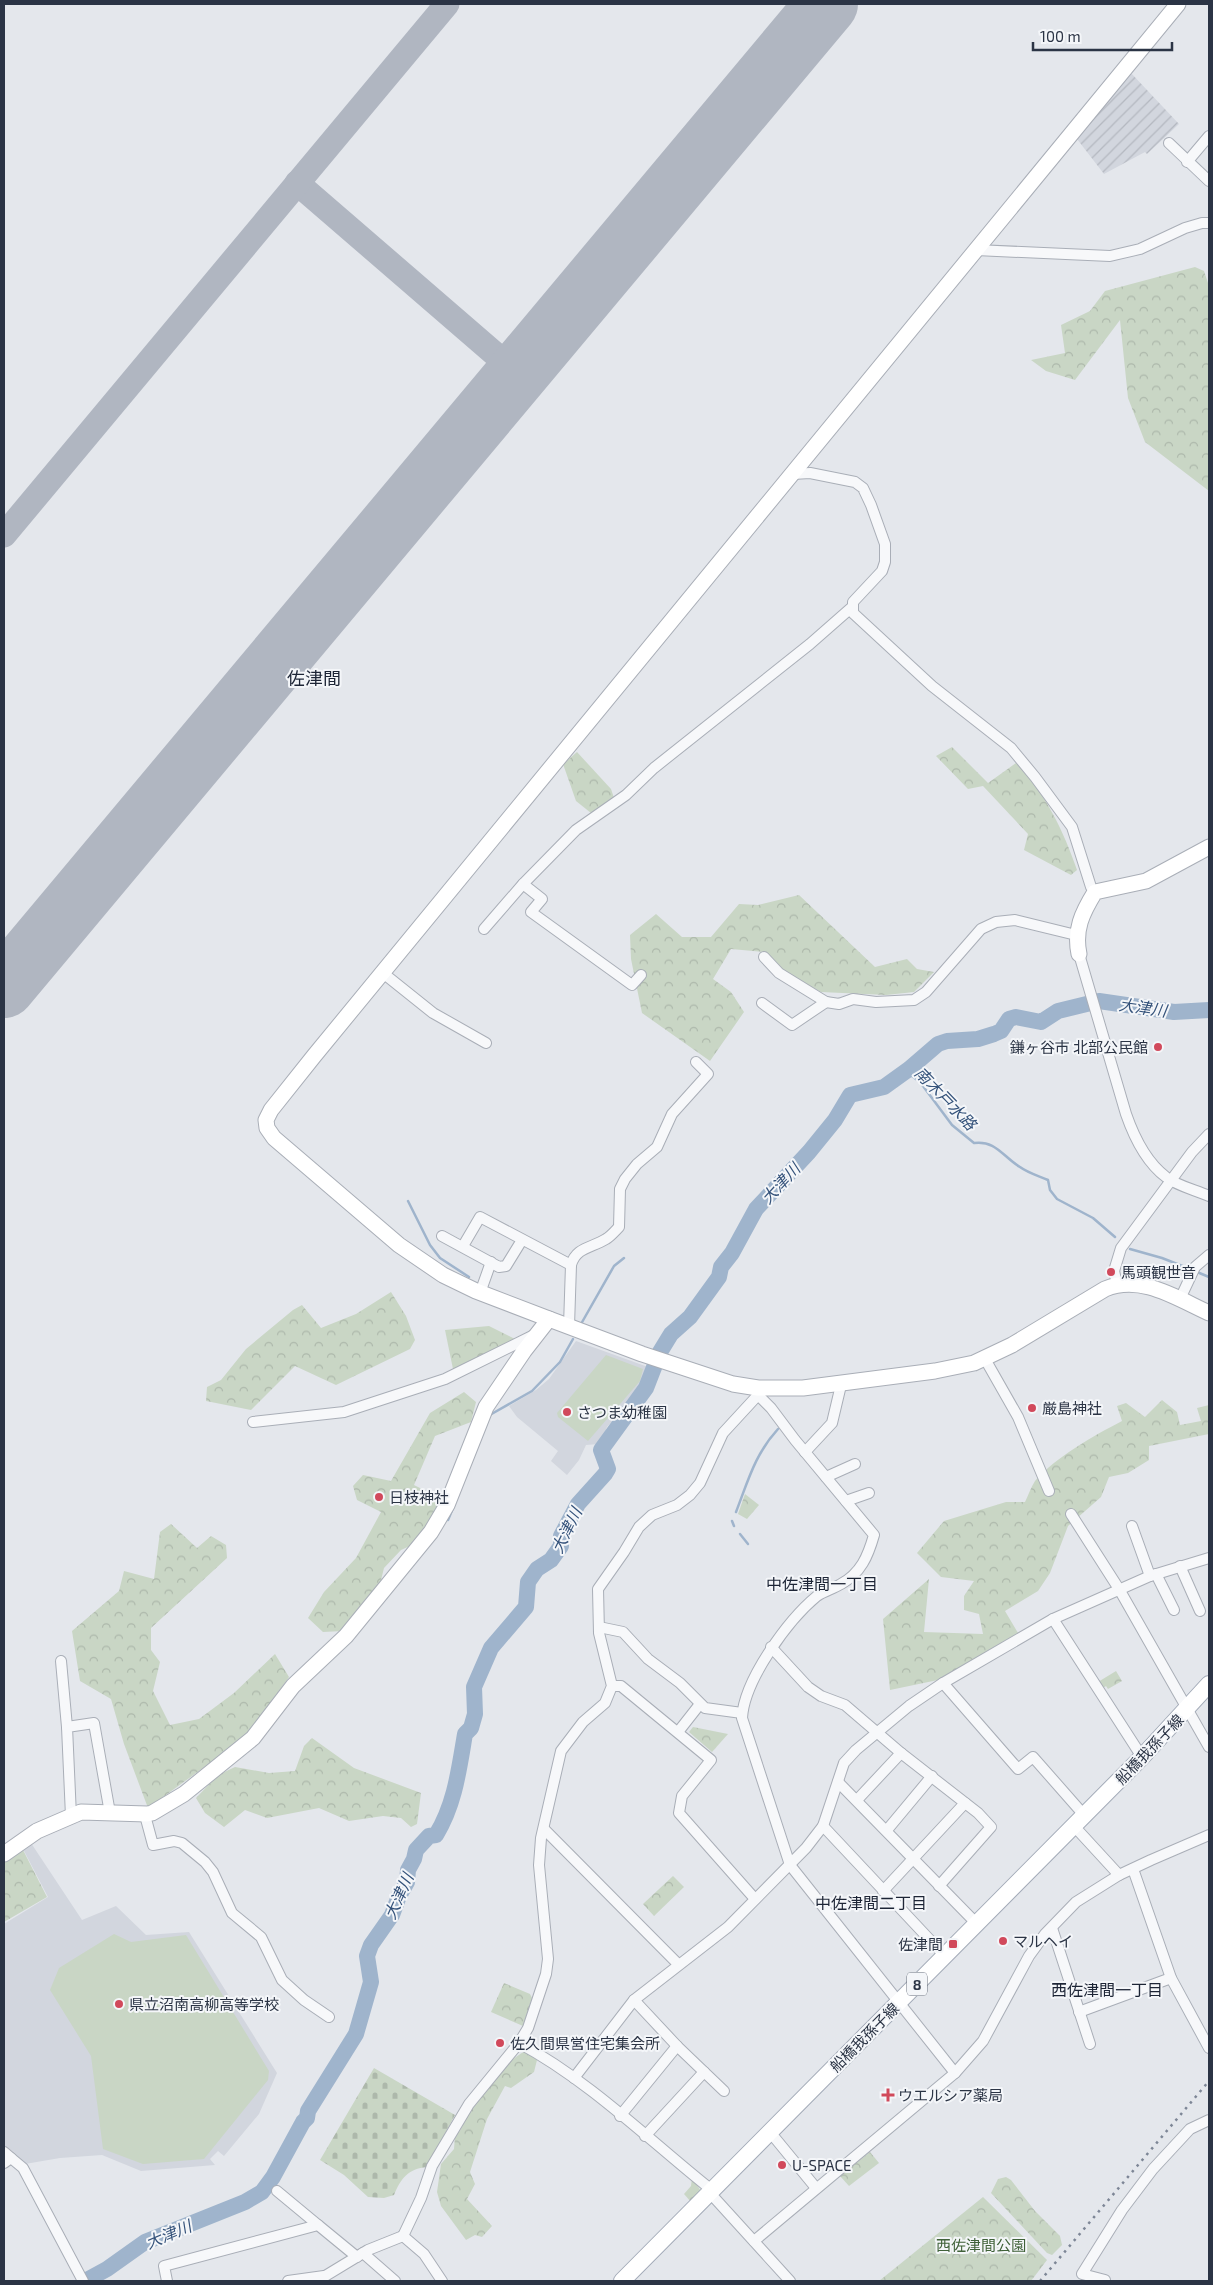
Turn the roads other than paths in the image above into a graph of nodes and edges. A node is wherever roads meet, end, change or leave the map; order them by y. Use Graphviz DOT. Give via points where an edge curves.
graph roads {
  1 [pos="1178,4"];
  2 [pos="1209,136"];
  3 [pos="1169,143"];
  4 [pos="1187,162"];
  5 [pos="1209,181"];
  6 [pos="1209,223"];
  7 [pos="976,250"];
  8 [pos="793,474"];
  9 [pos="851,608"];
  10 [pos="1209,847"];
  11 [pos="523,884"];
  12 [pos="1095,892"];
  13 [pos="484,929"];
  14 [pos="1076,935"];
  15 [pos="1079,954"];
  16 [pos="764,956"];
  17 [pos="383,973"];
  18 [pos="641,975"];
  19 [pos="826,1002"];
  20 [pos="762,1003"];
  21 [pos="486,1043"];
  22 [pos="696,1062"];
  23 [pos="1209,1134"];
  24 [pos="1173,1180"];
  25 [pos="1209,1196"];
  26 [pos="442,1236"];
  27 [pos="522,1240"];
  28 [pos="463,1246"];
  29 [pos="1209,1256"];
  30 [pos="491,1262"];
  31 [pos="571,1265"];
  32 [pos="1117,1284"];
  33 [pos="480,1293"];
  34 [pos="1180,1300"];
  35 [pos="1209,1313"];
  36 [pos="549,1319"];
  37 [pos="568,1326"];
  38 [pos="540,1332"];
  39 [pos="985,1360"];
  40 [pos="841,1385"];
  41 [pos="758,1392"];
  42 [pos="253,1422"];
  43 [pos="805,1452"];
  44 [pos="855,1464"];
  45 [pos="826,1478"];
  46 [pos="1049,1491"];
  47 [pos="869,1493"];
  48 [pos="846,1501"];
  49 [pos="1071,1514"];
  50 [pos="1132,1526"];
  51 [pos="1209,1558"];
  52 [pos="1180,1566"];
  53 [pos="1153,1575"];
  54 [pos="1119,1589"];
  55 [pos="1174,1610"];
  56 [pos="1200,1611"];
  57 [pos="1053,1619"];
  58 [pos="599,1626"];
  59 [pos="771,1647"];
  60 [pos="61,1661"];
  61 [pos="943,1683"];
  62 [pos="1209,1684"];
  63 [pos="612,1686"];
  64 [pos="700,1704"];
  65 [pos="1188,1710"];
  66 [pos="742,1713"];
  67 [pos="67,1727"];
  68 [pos="678,1732"];
  69 [pos="878,1734"];
  70 [pos="1209,1747"];
  71 [pos="901,1753"];
  72 [pos="1142,1757"];
  73 [pos="932,1776"];
  74 [pos="838,1782"];
  75 [pos="858,1800"];
  76 [pos="965,1803"];
  77 [pos="110,1813"];
  78 [pos="147,1814"];
  79 [pos="71,1816"];
  80 [pos="1079,1821"];
  81 [pos="823,1826"];
  82 [pos="544,1828"];
  83 [pos="887,1830"];
  84 [pos="1209,1836"];
  85 [pos="4,1854"];
  86 [pos="914,1860"];
  87 [pos="790,1865"];
  88 [pos="1133,1869"];
  89 [pos="1119,1875"];
  90 [pos="939,1886"];
  91 [pos="884,1890"];
  92 [pos="755,1899"];
  93 [pos="977,1924"];
  94 [pos="1052,1928"];
  95 [pos="945,1956"];
  96 [pos="678,1964"];
  97 [pos="1171,1978"];
  98 [pos="634,2000"];
  99 [pos="898,2003"];
  100 [pos="1079,2012"];
  101 [pos="329,2016"];
  102 [pos="519,2043"];
  103 [pos="1090,2044"];
  104 [pos="677,2046"];
  105 [pos="1209,2048"];
  106 [pos="704,2072"];
  107 [pos="954,2073"];
  108 [pos="574,2078"];
  109 [pos="724,2091"];
  110 [pos="620,2116"];
  111 [pos="1209,2120"];
  112 [pos="770,2132"];
  113 [pos="646,2136"];
  114 [pos="6,2158"];
  115 [pos="816,2188"];
  116 [pos="277,2191"];
  117 [pos="710,2193"];
  118 [pos="318,2225"];
  119 [pos="403,2236"];
  120 [pos="754,2241"];
  121 [pos="360,2255"];
  122 [pos="321,2278"];
  123 [pos="82,2279"];
  124 [pos="1105,2280"];
  125 [pos="167,2281"];
  126 [pos="288,2281"];
  127 [pos="396,2281"];
  128 [pos="442,2281"];
  129 [pos="622,2281"];
  130 [pos="790,2281"];
  1 -- 7 [label="street"];
  2 -- 4 [label="street"];
  3 -- 4 [label="street"];
  4 -- 5 [label="street"];
  6 -- 7 [label="street" via="1185,228 1140,249 1110,256"];
  7 -- 8 [label="street"];
  8 -- 9 [label="street" via="810,473 855,482 863,488 871,505 885,544 885,562 882,572"];
  8 -- 17 [label="street"];
  9 -- 11 [label="street" via="654,768 626,795 576,830"];
  9 -- 12 [label="street" via="932,686 1022,760 1072,827"];
  10 -- 12 [label="street" via="1146,881"];
  11 -- 13 [label="street"];
  11 -- 18 [label="street" via="542,899 531,912 632,985"];
  12 -- 14 [label="street"];
  14 -- 15 [label="street"];
  14 -- 19 [label="street" via="1015,920 996,922 981,929 926,992 914,1000"];
  15 -- 24 [label="street" via="1134,1135 1150,1160 1166,1178"];
  16 -- 19 [label="street" via="779,973"];
  17 -- 21 [label="street" via="433,1013"];
  17 -- 33 [label="street" via="271,1110 266,1120 267,1128 280,1144 399,1245 443,1275"];
  19 -- 20 [label="street" via="792,1024"];
  22 -- 31 [label="street" via="708,1074 672,1114 657,1147 625,1179 620,1188 618,1227 609,1238 580,1250"];
  23 -- 24 [label="street"];
  24 -- 25 [label="street"];
  24 -- 32 [label="street" via="1124,1244 1114,1271"];
  26 -- 28 [label="street"];
  27 -- 28 [label="street" via="480,1218"];
  27 -- 30 [label="street" via="506,1266 499,1267"];
  27 -- 31 [label="street"];
  28 -- 30 [label="street"];
  29 -- 34 [label="street" via="1194,1271"];
  30 -- 33 [label="street"];
  31 -- 37 [label="street"];
  32 -- 34 [label="street" via="1147,1286"];
  32 -- 39 [label="street"];
  33 -- 36 [label="street"];
  34 -- 35 [label="street"];
  36 -- 37 [label="street"];
  36 -- 38 [label="street"];
  37 -- 41 [label="street"];
  38 -- 42 [label="street" via="445,1379 344,1412"];
  38 -- 78 [label="street" via="486,1407 440,1520 420,1547 346,1636 293,1686 253,1738 184,1794"];
  39 -- 40 [label="street"];
  39 -- 46 [label="street" via="1018,1417"];
  40 -- 41 [label="street"];
  40 -- 43 [label="street" via="832,1423"];
  41 -- 43 [label="street"];
  41 -- 58 [label="street" via="723,1433 700,1483 677,1505 652,1515 639,1527 601,1582 598,1589"];
  43 -- 45 [label="street"];
  44 -- 45 [label="street"];
  45 -- 48 [label="street"];
  47 -- 48 [label="street"];
  48 -- 59 [label="street" via="878,1535 868,1558 844,1583 818,1595"];
  49 -- 54 [label="street"];
  50 -- 53 [label="street"];
  51 -- 52 [label="street"];
  52 -- 53 [label="street"];
  52 -- 56 [label="street"];
  53 -- 54 [label="street"];
  53 -- 55 [label="street"];
  54 -- 57 [label="street"];
  54 -- 65 [label="street"];
  57 -- 61 [label="street"];
  57 -- 72 [label="street"];
  58 -- 63 [label="street"];
  58 -- 64 [label="street" via="623,1632 648,1659 680,1683"];
  59 -- 66 [label="street"];
  59 -- 69 [label="street" via="808,1687 845,1705"];
  60 -- 67 [label="street"];
  61 -- 69 [label="street" via="909,1706"];
  61 -- 80 [label="street" via="1018,1768 1033,1757"];
  62 -- 65 [label="main road, 船橋我孫子線 / 8"];
  63 -- 68 [label="street" via="621,1686"];
  63 -- 82 [label="street" via="605,1703 583,1722 561,1750"];
  64 -- 66 [label="street" via="705,1708"];
  64 -- 68 [label="street"];
  65 -- 70 [label="street"];
  65 -- 72 [label="main road, 船橋我孫子線 / 8"];
  66 -- 87 [label="street"];
  67 -- 77 [label="street" via="94,1723"];
  67 -- 79 [label="street"];
  68 -- 92 [label="street" via="711,1760 682,1796 679,1813"];
  69 -- 71 [label="street"];
  69 -- 74 [label="street" via="844,1763"];
  71 -- 73 [label="street"];
  71 -- 75 [label="street"];
  72 -- 80 [label="main road, 船橋我孫子線 / 8"];
  73 -- 76 [label="street"];
  73 -- 83 [label="street"];
  74 -- 75 [label="street"];
  74 -- 81 [label="street"];
  75 -- 83 [label="street"];
  76 -- 86 [label="street"];
  76 -- 90 [label="street" via="991,1827"];
  77 -- 78 [label="street"];
  77 -- 79 [label="street" via="81,1812"];
  78 -- 101 [label="street" via="153,1845 174,1841 182,1843 205,1862 232,1913 261,1937 282,1980"];
  79 -- 85 [label="street" via="36,1830"];
  80 -- 89 [label="street"];
  80 -- 93 [label="main road, 船橋我孫子線 / 8"];
  81 -- 87 [label="street"];
  81 -- 91 [label="street"];
  82 -- 96 [label="street"];
  82 -- 102 [label="street" via="539,1865 547,1967 531,2020"];
  83 -- 86 [label="street"];
  84 -- 88 [label="street"];
  86 -- 90 [label="street"];
  86 -- 91 [label="street"];
  87 -- 92 [label="street"];
  87 -- 99 [label="street"];
  88 -- 89 [label="street"];
  88 -- 97 [label="street"];
  89 -- 94 [label="street" via="1076,1902"];
  90 -- 93 [label="street"];
  91 -- 95 [label="street"];
  92 -- 96 [label="street" via="728,1927"];
  93 -- 95 [label="main road, 船橋我孫子線 / 8"];
  94 -- 100 [label="street"];
  94 -- 107 [label="street" via="1029,1956 983,2041"];
  95 -- 99 [label="main road, 船橋我孫子線 / 8"];
  96 -- 98 [label="street"];
  97 -- 100 [label="street"];
  97 -- 105 [label="street"];
  98 -- 104 [label="street"];
  98 -- 108 [label="street"];
  99 -- 107 [label="street"];
  99 -- 112 [label="main road, 船橋我孫子線 / 8"];
  100 -- 103 [label="street"];
  102 -- 108 [label="street"];
  102 -- 119 [label="street" via="469,2104 432,2166"];
  104 -- 106 [label="street"];
  104 -- 110 [label="street"];
  106 -- 109 [label="street"];
  106 -- 113 [label="street"];
  107 -- 115 [label="street"];
  108 -- 110 [label="street"];
  110 -- 113 [label="street"];
  111 -- 124 [label="street" via="1190,2130 1153,2169 1122,2210 1082,2274"];
  112 -- 115 [label="street"];
  112 -- 117 [label="main road, 船橋我孫子線 / 8"];
  113 -- 117 [label="street" via="708,2187"];
  114 -- 123 [label="street" via="23,2168"];
  115 -- 120 [label="street"];
  116 -- 118 [label="street"];
  117 -- 120 [label="street"];
  117 -- 129 [label="main road, 船橋我孫子線 / 8"];
  118 -- 121 [label="street"];
  118 -- 125 [label="street" via="164,2266"];
  119 -- 121 [label="street"];
  119 -- 128 [label="street" via="424,2254"];
  120 -- 130 [label="street"];
  121 -- 122 [label="street"];
  121 -- 127 [label="street"];
  122 -- 126 [label="street"];
}
